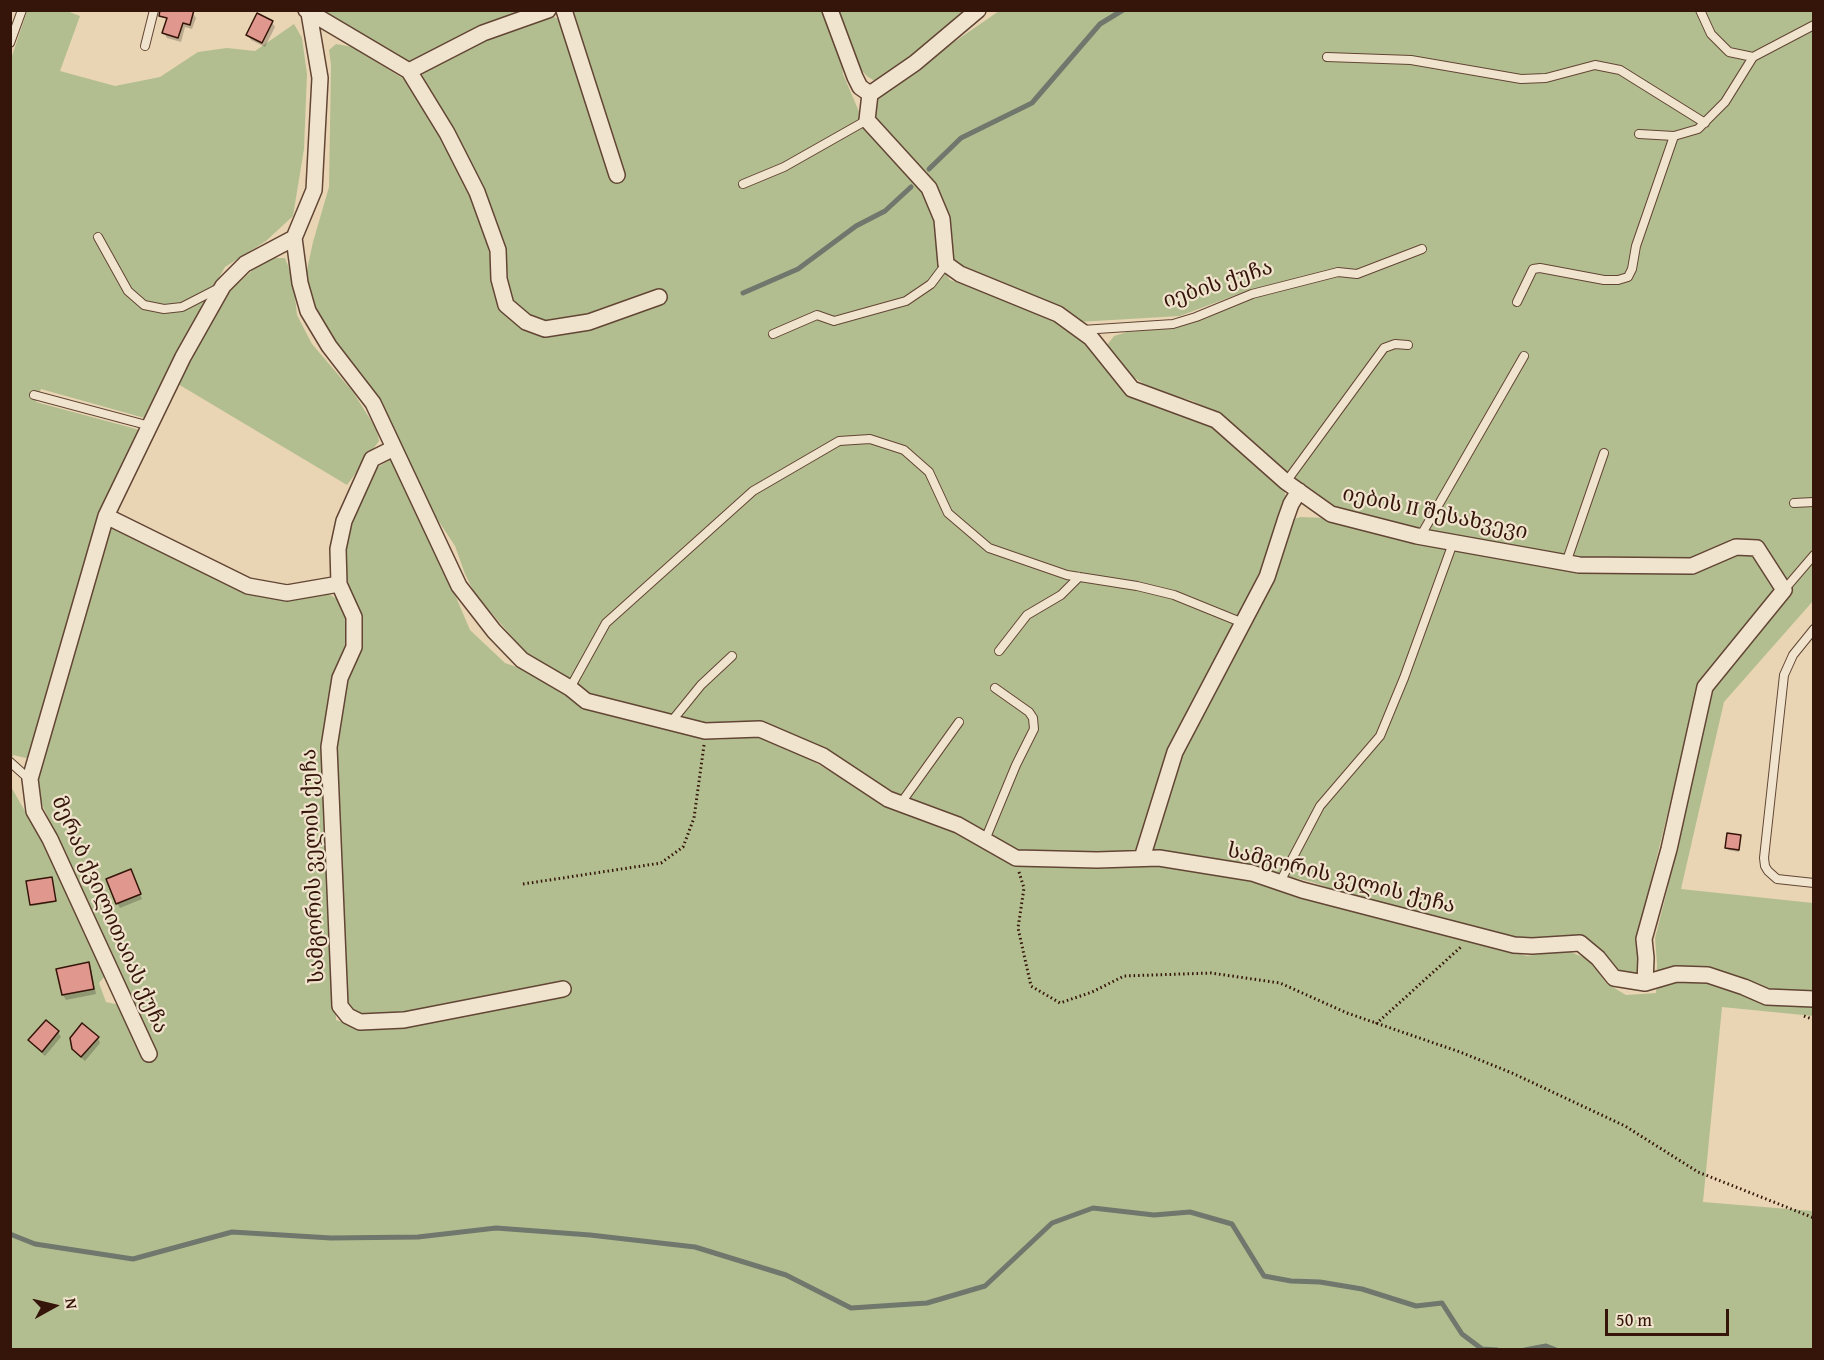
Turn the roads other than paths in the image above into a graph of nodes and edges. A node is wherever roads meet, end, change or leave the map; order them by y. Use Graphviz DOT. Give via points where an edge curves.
graph roads {
  1 [pos="22,10"];
  2 [pos="154,10"];
  3 [pos="548,10"];
  4 [pos="564,10"];
  5 [pos="830,10"];
  6 [pos="978,10"];
  7 [pos="1700,10"];
  8 [pos="308,12"];
  9 [pos="1814,25"];
  10 [pos="10,43"];
  11 [pos="145,46"];
  12 [pos="1327,57"];
  13 [pos="1753,57"];
  14 [pos="409,70"];
  15 [pos="870,94"];
  16 [pos="867,120"];
  17 [pos="1705,123"];
  18 [pos="1639,134"];
  19 [pos="1674,136"];
  20 [pos="617,175"];
  21 [pos="743,184"];
  22 [pos="98,237"];
  23 [pos="294,238"];
  24 [pos="1422,249"];
  25 [pos="946,264"];
  26 [pos="223,286"];
  27 [pos="659,297"];
  28 [pos="1517,302"];
  29 [pos="1079,330"];
  30 [pos="773,334"];
  31 [pos="1408,345"];
  32 [pos="1524,356"];
  33 [pos="34,395"];
  34 [pos="150,426"];
  35 [pos="393,448"];
  36 [pos="1604,453"];
  37 [pos="1286,482"];
  38 [pos="1299,491"];
  39 [pos="1814,502"];
  40 [pos="1794,503"];
  41 [pos="106,516"];
  42 [pos="1420,537"];
  43 [pos="1453,543"];
  44 [pos="1814,555"];
  45 [pos="1566,563"];
  46 [pos="1079,577"];
  47 [pos="339,584"];
  48 [pos="1784,590"];
  49 [pos="1243,623"];
  50 [pos="1814,629"];
  51 [pos="999,651"];
  52 [pos="732,656"];
  53 [pos="570,688"];
  54 [pos="995,688"];
  55 [pos="671,722"];
  56 [pos="959,722"];
  57 [pos="10,762"];
  58 [pos="30,779"];
  59 [pos="901,803"];
  60 [pos="985,840"];
  61 [pos="1142,858"];
  62 [pos="1280,882"];
  63 [pos="1814,883"];
  64 [pos="1645,983"];
  65 [pos="563,989"];
  66 [pos="1814,999"];
  67 [pos="149,1054"];
  1 -- 10 [label="lane"];
  2 -- 11 [label="lane"];
  3 -- 14 [label="street" via="483,33"];
  4 -- 20 [label="street"];
  5 -- 15 [label="street" via="860,87"];
  6 -- 15 [label="street" via="915,63"];
  7 -- 13 [label="lane" via="1711,34 1729,52"];
  8 -- 14 [label="street"];
  8 -- 23 [label="street" via="320,78 314,190"];
  9 -- 13 [label="lane"];
  12 -- 17 [label="lane" via="1411,60 1521,79 1546,78 1595,65 1620,70"];
  13 -- 17 [label="lane" via="1725,102"];
  14 -- 27 [label="street" via="477,192 498,250 499,279 506,305 526,322 544,329 589,322"];
  15 -- 16 [label="street"];
  16 -- 21 [label="lane" via="784,167"];
  16 -- 25 [label="street" via="929,188 942,219"];
  17 -- 19 [label="lane"];
  18 -- 19 [label="lane"];
  19 -- 28 [label="lane" via="1628,277 1604,280 1533,269"];
  22 -- 26 [label="lane" via="128,291 144,305 182,307"];
  23 -- 26 [label="street, მერაბ ქვილითაიას ქუჩა" via="245,264"];
  23 -- 35 [label="street, სამგორის ველის ქუჩა" via="308,311 329,346 373,403"];
  24 -- 29 [label="lane, იების ქუჩა" via="1357,274 1338,272 1252,294 1173,324"];
  25 -- 29 [label="street" via="960,274 1058,314"];
  25 -- 30 [label="lane" via="930,284 906,301 834,321 817,315"];
  26 -- 34 [label="street, მერაბ ქვილითაიას ქუჩა"];
  29 -- 37 [label="street, იების II შესახვევი" via="1132,389 1216,420"];
  31 -- 37 [label="lane" via="1384,348"];
  32 -- 42 [label="lane"];
  33 -- 34 [label="lane"];
  34 -- 41 [label="street, მერაბ ქვილითაიას ქუჩა"];
  35 -- 47 [label="street, სამგორის ველის ქუჩა" via="372,459 344,520 338,549"];
  35 -- 53 [label="street, სამგორის ველის ქუჩა" via="459,586 522,660"];
  36 -- 45 [label="lane"];
  37 -- 38 [label="street, იების II შესახვევი"];
  38 -- 42 [label="street, იების II შესახვევი" via="1330,514"];
  38 -- 49 [label="street" via="1288,511 1267,577"];
  39 -- 40 [label="lane"];
  41 -- 47 [label="street" via="248,586 287,593"];
  41 -- 58 [label="street, მერაბ ქვილითაიას ქუჩა"];
  42 -- 43 [label="street, იების II შესახვევი"];
  43 -- 45 [label="street, იების II შესახვევი"];
  43 -- 62 [label="lane" via="1380,736 1320,806"];
  44 -- 48 [label="lane"];
  45 -- 48 [label="street, იების II შესახვევი" via="1692,566 1736,547 1757,548"];
  46 -- 49 [label="lane" via="1174,595"];
  46 -- 51 [label="lane" via="1061,595 1027,615"];
  46 -- 53 [label="lane" via="989,548 948,513 929,472 904,450 870,439 839,441 753,492 606,623"];
  47 -- 65 [label="street, სამგორის ველის ქუჩა" via="354,617 354,647 340,678 329,747 340,1006 360,1022 404,1020"];
  48 -- 64 [label="street" via="1705,687 1669,849 1644,939"];
  49 -- 61 [label="street" via="1175,752"];
  50 -- 63 [label="lane" via="1793,655 1784,675 1764,858 1768,871 1777,879"];
  52 -- 55 [label="lane" via="701,685"];
  53 -- 55 [label="street, სამგორის ველის ქუჩა" via="586,701"];
  54 -- 60 [label="lane" via="1029,712 1034,718 1034,729"];
  55 -- 59 [label="street, სამგორის ველის ქუჩა" via="705,731 760,729 823,756 888,799"];
  56 -- 59 [label="lane"];
  57 -- 58 [label="lane"];
  58 -- 67 [label="street, მერაბ ქვილითაიას ქუჩა" via="34,811"];
  59 -- 60 [label="street, სამგორის ველის ქუჩა"];
  60 -- 61 [label="street, სამგორის ველის ქუჩა" via="1016,858"];
  61 -- 62 [label="street, სამგორის ველის ქუჩა" via="1252,873"];
  62 -- 64 [label="street, სამგორის ველის ქუჩა" via="1514,945 1580,943 1614,978"];
  64 -- 66 [label="street, სამგორის ველის ქუჩა" via="1676,974 1708,975 1767,997"];
}
